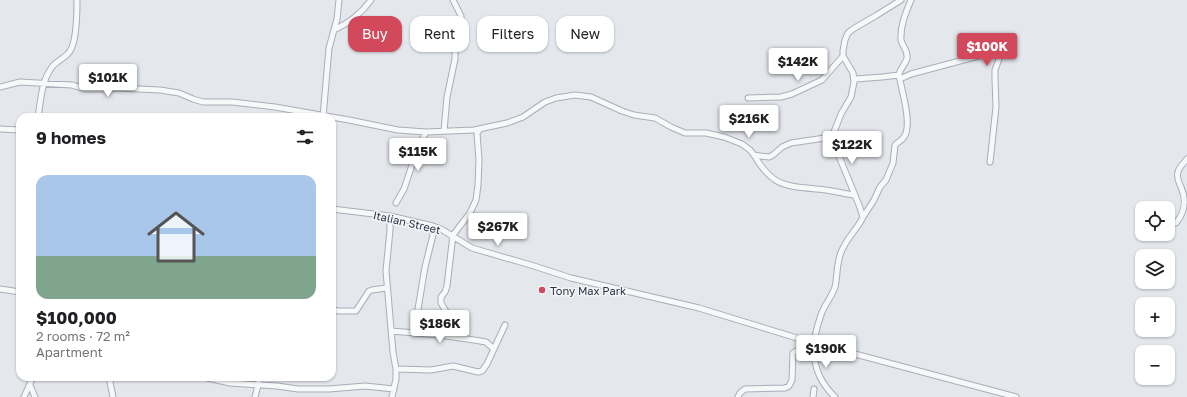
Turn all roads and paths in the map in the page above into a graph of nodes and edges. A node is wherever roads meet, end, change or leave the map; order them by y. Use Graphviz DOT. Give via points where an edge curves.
graph roads {
  1 [pos="77,0"];
  2 [pos="338,0"];
  3 [pos="371,0"];
  4 [pos="453,0"];
  5 [pos="901,0"];
  6 [pos="911,0"];
  7 [pos="334,30"];
  8 [pos="843,56"];
  9 [pos="899,77"];
  10 [pos="855,78"];
  11 [pos="43,84"];
  12 [pos="0,86"];
  13 [pos="748,98"];
  14 [pos="39,113"];
  15 [pos="309,113"];
  16 [pos="322,113"];
  17 [pos="336,119"];
  18 [pos="0,129"];
  19 [pos="480,129"];
  20 [pos="16,130"];
  21 [pos="444,131"];
  22 [pos="426,132"];
  23 [pos="833,140"];
  24 [pos="754,155"];
  25 [pos="1187,159"];
  26 [pos="990,162"];
  27 [pos="854,194"];
  28 [pos="396,203"];
  29 [pos="336,209"];
  30 [pos="390,216"];
  31 [pos="863,217"];
  32 [pos="1176,223"];
  33 [pos="433,226"];
  34 [pos="453,235"];
  35 [pos="0,288"];
  36 [pos="386,288"];
  37 [pos="16,291"];
  38 [pos="336,310"];
  39 [pos="505,325"];
  40 [pos="391,331"];
  41 [pos="414,333"];
  42 [pos="451,336"];
  43 [pos="812,342"];
  44 [pos="494,349"];
  45 [pos="396,369"];
  46 [pos="32,381"];
  47 [pos="110,381"];
  48 [pos="221,381"];
  49 [pos="259,381"];
  50 [pos="30,385"];
  51 [pos="258,385"];
  52 [pos="394,389"];
  53 [pos="814,389"];
  54 [pos="24,397"];
  55 [pos="35,397"];
  56 [pos="113,397"];
  57 [pos="255,397"];
  58 [pos="392,397"];
  59 [pos="738,397"];
  60 [pos="813,397"];
  61 [pos="835,397"];
  62 [pos="1016,397"];
  1 -- 11 [label="street" via="74,44 70,52 52,67"];
  2 -- 7 [label="street"];
  3 -- 7 [label="street" via="357,16"];
  4 -- 21 [label="street" via="461,16 461,24 447,97"];
  5 -- 8 [label="street" via="848,33"];
  6 -- 9 [label="street" via="901,39 907,58"];
  7 -- 16 [label="street" via="329,48"];
  8 -- 10 [label="street"];
  8 -- 13 [label="street" via="822,80 792,94"];
  9 -- 10 [label="street"];
  9 -- 26 [label="street" via="990,53 997,54 999,59 995,70 996,107"];
  9 -- 31 [label="street" via="906,110 906,133 895,145 893,163 886,180"];
  10 -- 23 [label="street" via="851,97 837,123"];
  11 -- 12 [label="street" via="20,82"];
  11 -- 14 [label="street"];
  11 -- 15 [label="street" via="160,90 179,93 204,102 232,102"];
  17 -- 22 [label="street" via="398,130"];
  18 -- 20 [label="street"];
  19 -- 21 [label="street"];
  19 -- 24 [label="street" via="507,123 556,98 575,95 591,97 634,115 655,118 685,133 706,133 724,137 742,144"];
  19 -- 34 [label="street" via="477,133 479,160 476,200 470,213"];
  21 -- 22 [label="street"];
  22 -- 28 [label="street"];
  23 -- 24 [label="street" via="825,138 787,144 769,157"];
  23 -- 27 [label="street"];
  24 -- 27 [label="street" via="766,173 785,184"];
  25 -- 32 [label="street" via="1177,174 1185,204 1183,213"];
  27 -- 31 [label="street"];
  29 -- 30 [label="street, Italian Street"];
  30 -- 33 [label="street, Italian Street"];
  30 -- 36 [label="street"];
  31 -- 43 [label="street" via="846,241 839,257 835,287"];
  33 -- 34 [label="street, Italian Street"];
  33 -- 41 [label="street"];
  34 -- 42 [label="street" via="447,286 440,297 452,322"];
  34 -- 43 [label="street, Italian Street" via="472,248 571,278 699,308"];
  35 -- 37 [label="street"];
  36 -- 38 [label="street" via="369,291 356,311"];
  36 -- 40 [label="street"];
  39 -- 44 [label="street"];
  40 -- 41 [label="street"];
  40 -- 45 [label="street"];
  41 -- 42 [label="street"];
  42 -- 44 [label="street" via="486,342"];
  43 -- 59 [label="street" via="805,349 793,353 792,380 789,386 745,389"];
  43 -- 61 [label="street" via="819,376"];
  43 -- 62 [label="street, Italian Street"];
  44 -- 45 [label="street" via="482,371 453,366 431,370"];
  45 -- 52 [label="street"];
  46 -- 50 [label="street"];
  47 -- 56 [label="street"];
  48 -- 51 [label="street"];
  49 -- 51 [label="street"];
  50 -- 54 [label="street"];
  50 -- 55 [label="street"];
  51 -- 52 [label="street" via="298,390 365,386"];
  51 -- 57 [label="street"];
  52 -- 58 [label="street"];
  53 -- 60 [label="street"];
}
